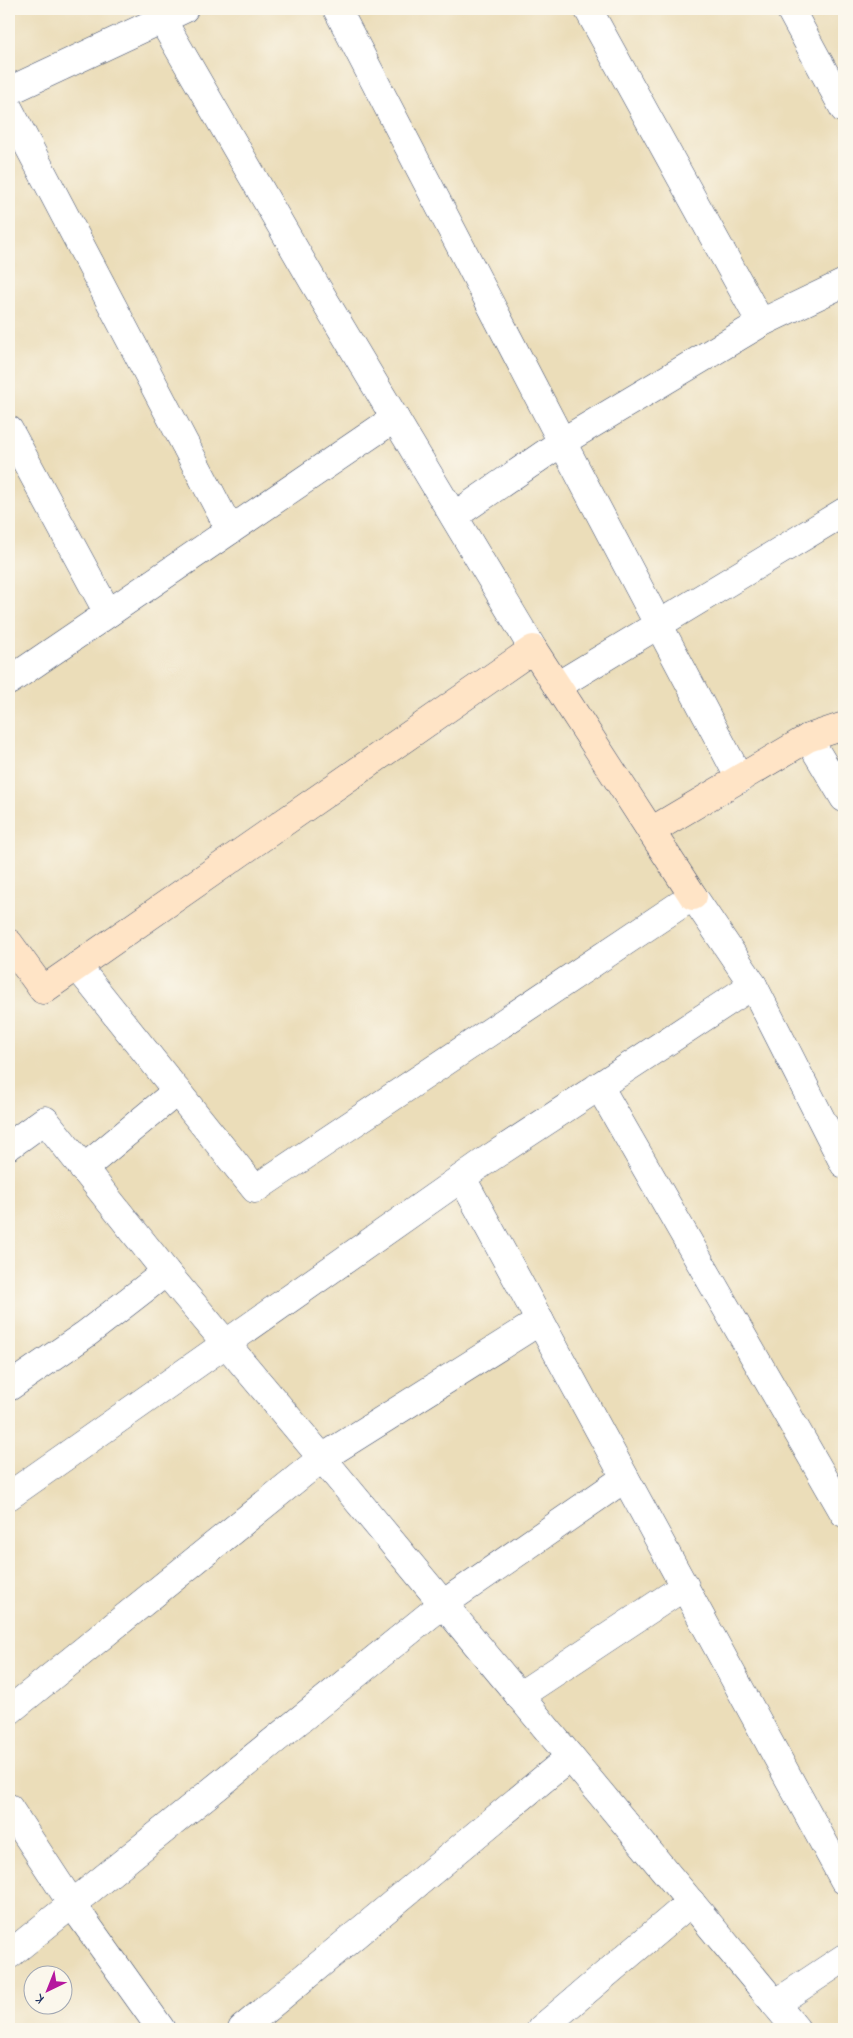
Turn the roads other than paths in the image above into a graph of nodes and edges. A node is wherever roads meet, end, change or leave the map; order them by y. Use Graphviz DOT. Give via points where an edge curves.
graph roads {
  1 [pos="337,9"];
  2 [pos="588,9"];
  3 [pos="790,9"];
  4 [pos="172,14"];
  5 [pos="9,91"];
  6 [pos="9,109"];
  7 [pos="844,109"];
  8 [pos="844,283"];
  9 [pos="761,322"];
  10 [pos="395,418"];
  11 [pos="9,430"];
  12 [pos="562,442"];
  13 [pos="844,512"];
  14 [pos="454,516"];
  15 [pos="230,530"];
  16 [pos="108,613"];
  17 [pos="658,624"];
  18 [pos="533,649"];
  19 [pos="9,680"];
  20 [pos="557,686"];
  21 [pos="844,726"];
  22 [pos="808,738"];
  23 [pos="740,779"];
  24 [pos="844,798"];
  25 [pos="651,831"];
  26 [pos="693,896"];
  27 [pos="9,943"];
  28 [pos="77,966"];
  29 [pos="752,986"];
  30 [pos="599,1086"];
  31 [pos="177,1091"];
  32 [pos="9,1146"];
  33 [pos="844,1164"];
  34 [pos="83,1169"];
  35 [pos="462,1178"];
  36 [pos="166,1272"];
  37 [pos="540,1321"];
  38 [pos="227,1344"];
  39 [pos="9,1387"];
  40 [pos="322,1458"];
  41 [pos="625,1478"];
  42 [pos="9,1496"];
  43 [pos="844,1513"];
  44 [pos="685,1586"];
  45 [pos="443,1604"];
  46 [pos="519,1696"];
  47 [pos="9,1711"];
  48 [pos="570,1757"];
  49 [pos="9,1808"];
  50 [pos="844,1880"];
  51 [pos="691,1902"];
  52 [pos="72,1904"];
  53 [pos="9,1955"];
  54 [pos="844,1958"];
  55 [pos="775,2004"];
  56 [pos="161,2029"];
  57 [pos="242,2029"];
  58 [pos="541,2029"];
  59 [pos="796,2029"];
  1 -- 12 [label="street"];
  2 -- 9 [label="street"];
  3 -- 7 [label="street"];
  4 -- 5 [label="street"];
  4 -- 10 [label="street" via="313,281"];
  6 -- 15 [label="street"];
  8 -- 9 [label="street"];
  9 -- 12 [label="street"];
  10 -- 14 [label="street"];
  10 -- 15 [label="street"];
  11 -- 16 [label="street"];
  12 -- 14 [label="street"];
  12 -- 17 [label="street"];
  13 -- 17 [label="street"];
  14 -- 18 [label="street"];
  15 -- 16 [label="street"];
  16 -- 19 [label="street"];
  17 -- 20 [label="street"];
  17 -- 23 [label="street"];
  18 -- 20 [label="main road"];
  18 -- 28 [label="main road"];
  20 -- 25 [label="main road"];
  21 -- 22 [label="main road"];
  22 -- 23 [label="main road"];
  22 -- 24 [label="street"];
  23 -- 25 [label="main road"];
  25 -- 26 [label="main road"];
  26 -- 29 [label="street"];
  26 -- 31 [label="street" via="255,1189"];
  27 -- 28 [label="main road" via="43,990"];
  28 -- 31 [label="street"];
  29 -- 30 [label="street"];
  29 -- 33 [label="street"];
  30 -- 35 [label="street"];
  30 -- 43 [label="street"];
  31 -- 34 [label="street"];
  32 -- 34 [label="street" via="45,1120"];
  34 -- 36 [label="street"];
  35 -- 37 [label="street"];
  35 -- 38 [label="street"];
  36 -- 38 [label="street"];
  36 -- 39 [label="street" via="86,1334"];
  37 -- 40 [label="street"];
  37 -- 41 [label="street"];
  38 -- 40 [label="street"];
  38 -- 42 [label="street"];
  40 -- 45 [label="street"];
  40 -- 47 [label="street"];
  41 -- 44 [label="street"];
  41 -- 45 [label="street"];
  44 -- 46 [label="street"];
  44 -- 50 [label="street"];
  45 -- 46 [label="street"];
  45 -- 52 [label="street"];
  46 -- 48 [label="street"];
  48 -- 51 [label="street"];
  48 -- 57 [label="street"];
  49 -- 52 [label="street"];
  51 -- 55 [label="street"];
  51 -- 58 [label="street"];
  52 -- 53 [label="street"];
  52 -- 56 [label="street"];
  54 -- 55 [label="street"];
  55 -- 59 [label="street"];
}
